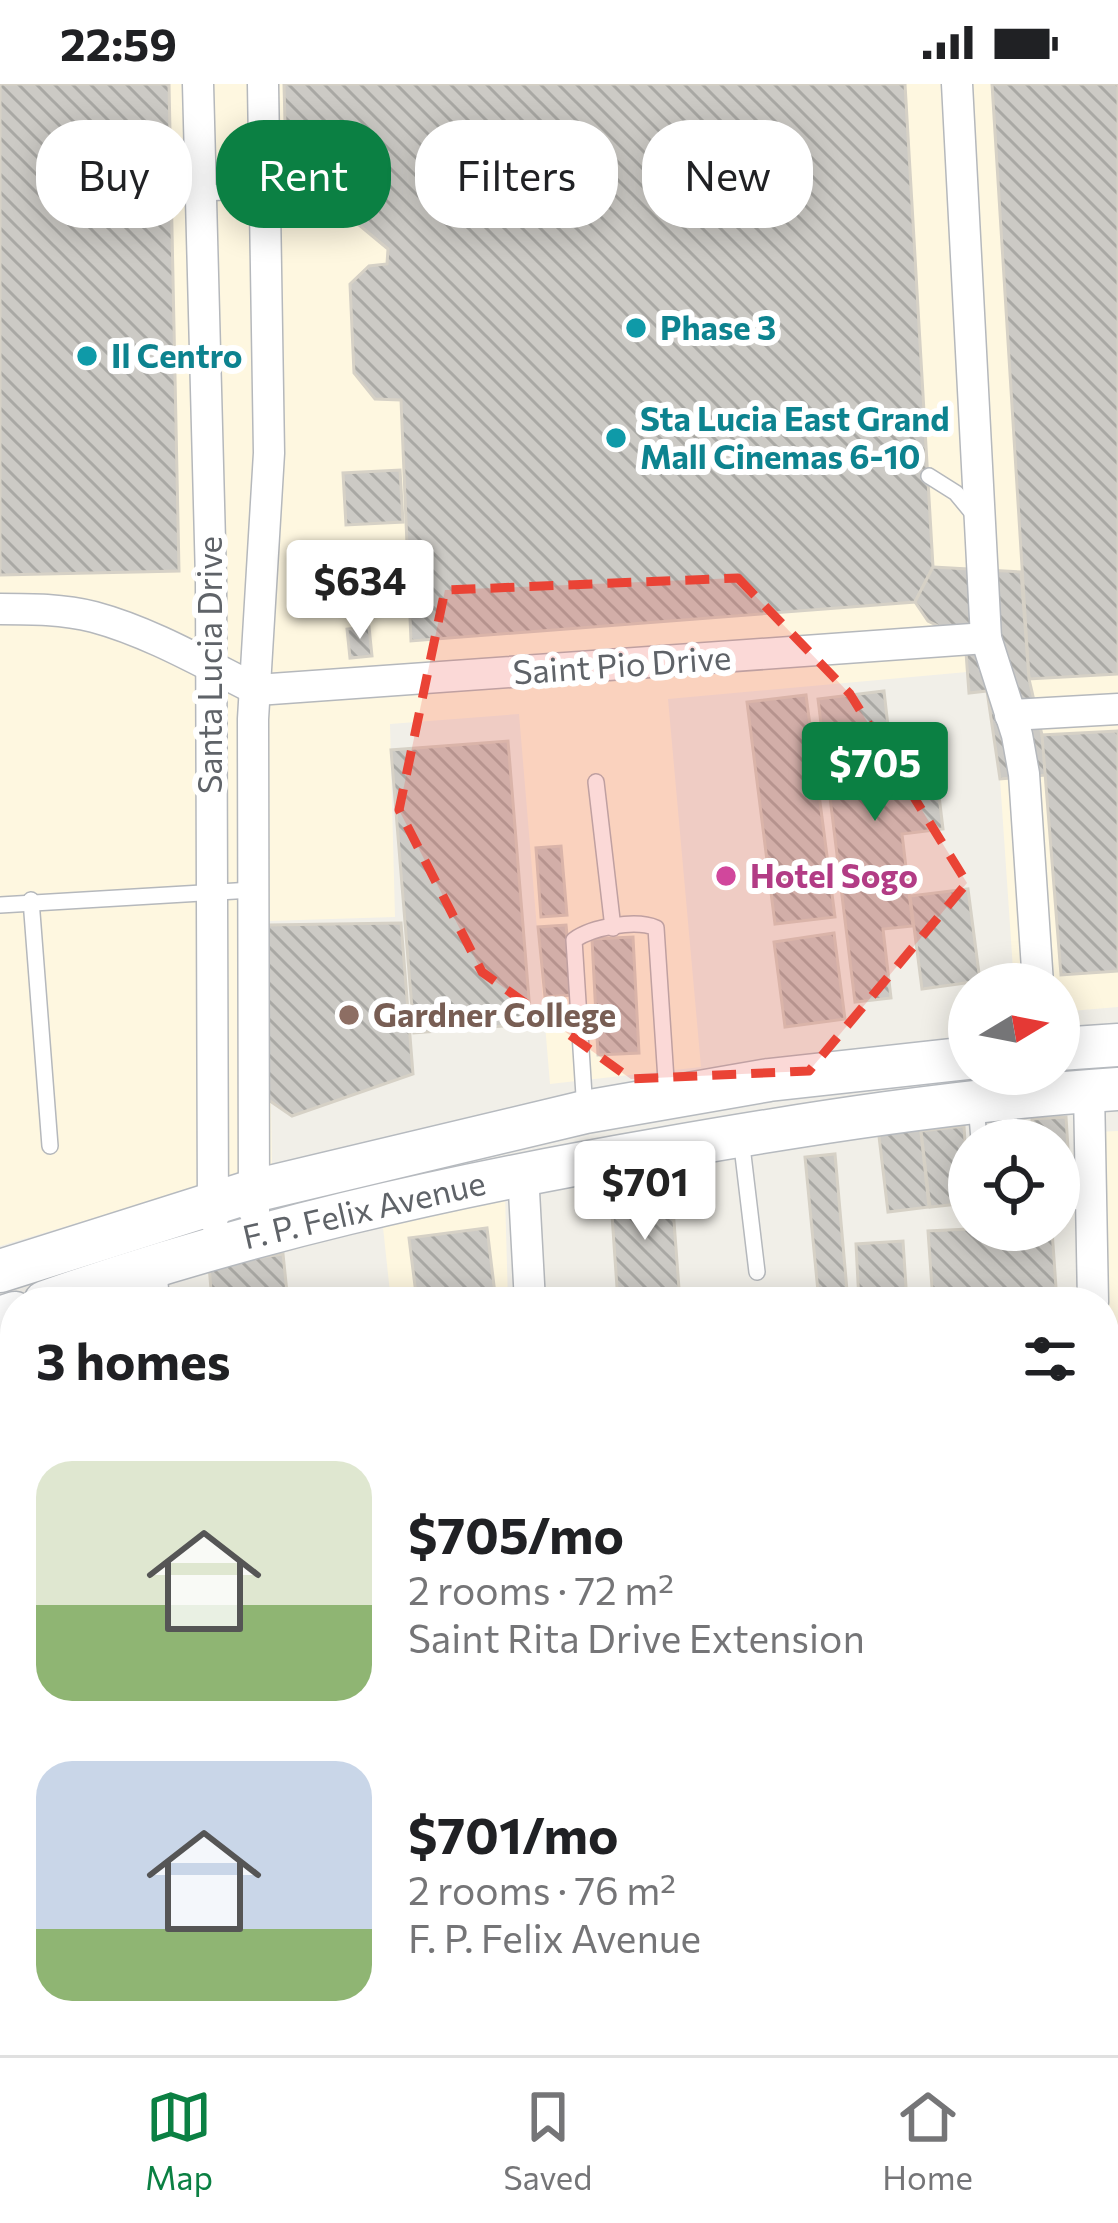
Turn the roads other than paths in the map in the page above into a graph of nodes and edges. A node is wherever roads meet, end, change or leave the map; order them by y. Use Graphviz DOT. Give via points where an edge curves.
graph roads {
  1 [pos="199,84"];
  2 [pos="263,84"];
  3 [pos="957,84"];
  4 [pos="264,120"];
  5 [pos="216,192"];
  6 [pos="203,193"];
  7 [pos="266,228"];
  8 [pos="929,476"];
  9 [pos="980,523"];
  10 [pos="0,609"];
  11 [pos="986,638"];
  12 [pos="211,667"];
  13 [pos="256,690"];
  14 [pos="1118,709"];
  15 [pos="1010,715"];
  16 [pos="596,782"];
  17 [pos="252,890"];
  18 [pos="211,892"];
  19 [pos="31,900"];
  20 [pos="0,904"];
  21 [pos="614,928"];
  22 [pos="1037,963"];
  23 [pos="1118,1045"];
  24 [pos="1080,1048"];
  25 [pos="948,1060"];
  26 [pos="770,1080"];
  27 [pos="1104,1090"];
  28 [pos="667,1098"];
  29 [pos="585,1112"];
  30 [pos="981,1119"];
  31 [pos="948,1122"];
  32 [pos="759,1132"];
  33 [pos="50,1146"];
  34 [pos="523,1173"];
  35 [pos="233,1197"];
  36 [pos="1091,1201"];
  37 [pos="1080,1202"];
  38 [pos="234,1240"];
  39 [pos="0,1270"];
  40 [pos="757,1272"];
  41 [pos="152,1284"];
  42 [pos="529,1287"];
  43 [pos="1093,1287"];
  1 -- 6 [label="street, Santa Lucia Drive"];
  2 -- 4 [label="street, Santa Lucia Drive"];
  3 -- 9 [label="street"];
  5 -- 6 [label="lane"];
  6 -- 12 [label="street, Santa Lucia Drive"];
  7 -- 13 [label="street, Santa Lucia Drive" via="269,453"];
  8 -- 9 [label="lane"];
  9 -- 11 [label="street"];
  10 -- 12 [label="street" via="92,617"];
  11 -- 13 [label="street, Saint Pio Drive"];
  11 -- 15 [label="street"];
  12 -- 13 [label="street"];
  12 -- 18 [label="street, Santa Lucia Drive"];
  13 -- 17 [label="street, Santa Lucia Drive"];
  14 -- 15 [label="street"];
  15 -- 22 [label="street" via="1024,774"];
  16 -- 21 [label="lane"];
  17 -- 18 [label="lane"];
  17 -- 35 [label="street, Santa Lucia Drive"];
  18 -- 19 [label="lane"];
  18 -- 35 [label="street, Santa Lucia Drive"];
  19 -- 20 [label="lane"];
  19 -- 33 [label="lane"];
  21 -- 28 [label="lane" via="656,928"];
  21 -- 29 [label="lane" via="574,940"];
  23 -- 24 [label="main road"];
  25 -- 26 [label="main road, F. P. Felix Avenue"];
  26 -- 28 [label="main road, F. P. Felix Avenue"];
  26 -- 32 [label="main road"];
  27 -- 30 [label="main road, F. P. Felix Avenue"];
  27 -- 36 [label="street"];
  28 -- 29 [label="main road, F. P. Felix Avenue"];
  29 -- 35 [label="main road, F. P. Felix Avenue"];
  31 -- 32 [label="main road, F. P. Felix Avenue"];
  32 -- 34 [label="main road, F. P. Felix Avenue"];
  32 -- 40 [label="lane"];
  34 -- 38 [label="main road, F. P. Felix Avenue"];
  34 -- 42 [label="street"];
  35 -- 38 [label="street, Santa Lucia Drive"];
  35 -- 39 [label="main road, F. P. Felix Avenue"];
  36 -- 37 [label="lane"];
  36 -- 43 [label="street"];
  38 -- 41 [label="main road, F. P. Felix Avenue"];
}
